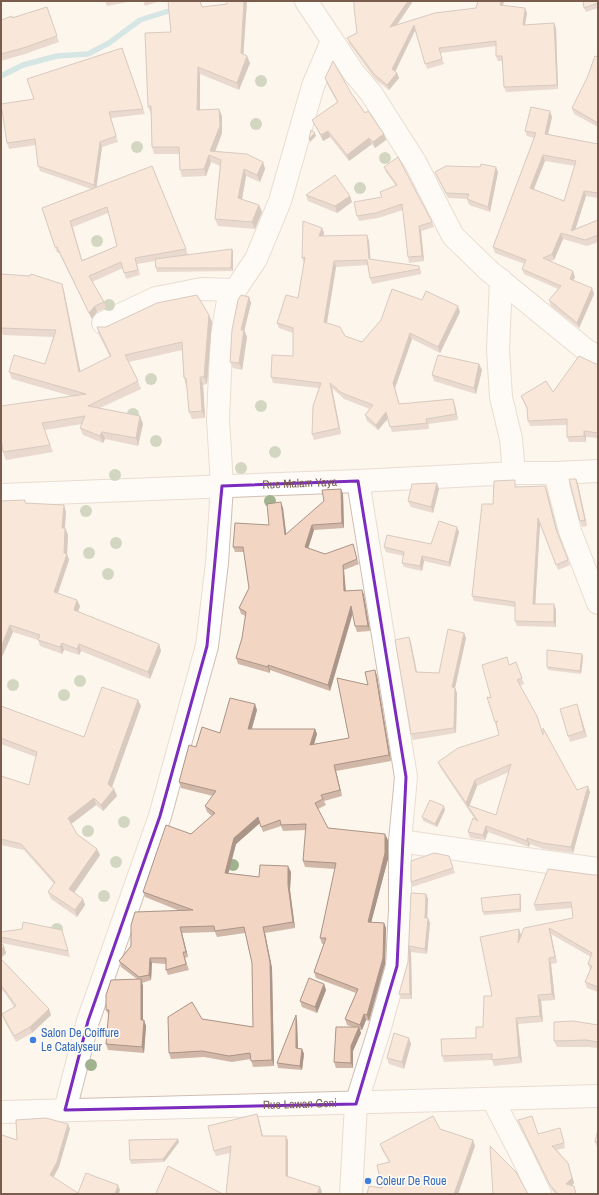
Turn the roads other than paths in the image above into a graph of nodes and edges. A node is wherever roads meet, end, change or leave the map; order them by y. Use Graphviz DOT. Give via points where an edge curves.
graph roads {
  1 [pos="306,1"];
  2 [pos="332,41"];
  3 [pos="501,280"];
  4 [pos="235,290"];
  5 [pos="103,323"];
  6 [pos="598,357"];
  7 [pos="598,471"];
  8 [pos="514,472"];
  9 [pos="555,473"];
  10 [pos="358,481"];
  11 [pos="222,486"];
  12 [pos="1,495"];
  13 [pos="598,603"];
  14 [pos="400,841"];
  15 [pos="598,869"];
  16 [pos="598,1096"];
  17 [pos="493,1100"];
  18 [pos="356,1104"];
  19 [pos="65,1110"];
  20 [pos="1,1112"];
  21 [pos="351,1194"];
  22 [pos="540,1194"];
  1 -- 2 [label="street"];
  2 -- 3 [label="street" via="371,93 415,162 453,236"];
  2 -- 4 [label="street" via="313,86 280,201 256,259"];
  3 -- 6 [label="street"];
  3 -- 8 [label="street" via="498,350 501,397 511,439"];
  4 -- 5 [label="street" via="202,289 156,298"];
  4 -- 11 [label="street" via="228,301 222,336 218,419"];
  7 -- 9 [label="street, Rue Malam Yaya"];
  8 -- 9 [label="street, Rue Malam Yaya"];
  8 -- 10 [label="street, Rue Malam Yaya"];
  9 -- 13 [label="street" via="570,531"];
  10 -- 11 [label="street, Rue Malam Yaya"];
  10 -- 14 [label="street" via="406,777"];
  11 -- 12 [label="street, Rue Malam Yaya"];
  11 -- 19 [label="street" via="217,563 207,646 160,816 88,1021"];
  14 -- 15 [label="street"];
  14 -- 18 [label="street" via="397,966"];
  16 -- 17 [label="street, Rue Lawan Goni"];
  17 -- 18 [label="street, Rue Lawan Goni"];
  17 -- 22 [label="street"];
  18 -- 19 [label="street, Rue Lawan Goni"];
  18 -- 21 [label="street"];
  19 -- 20 [label="street, Rue Lawan Goni"];
}
